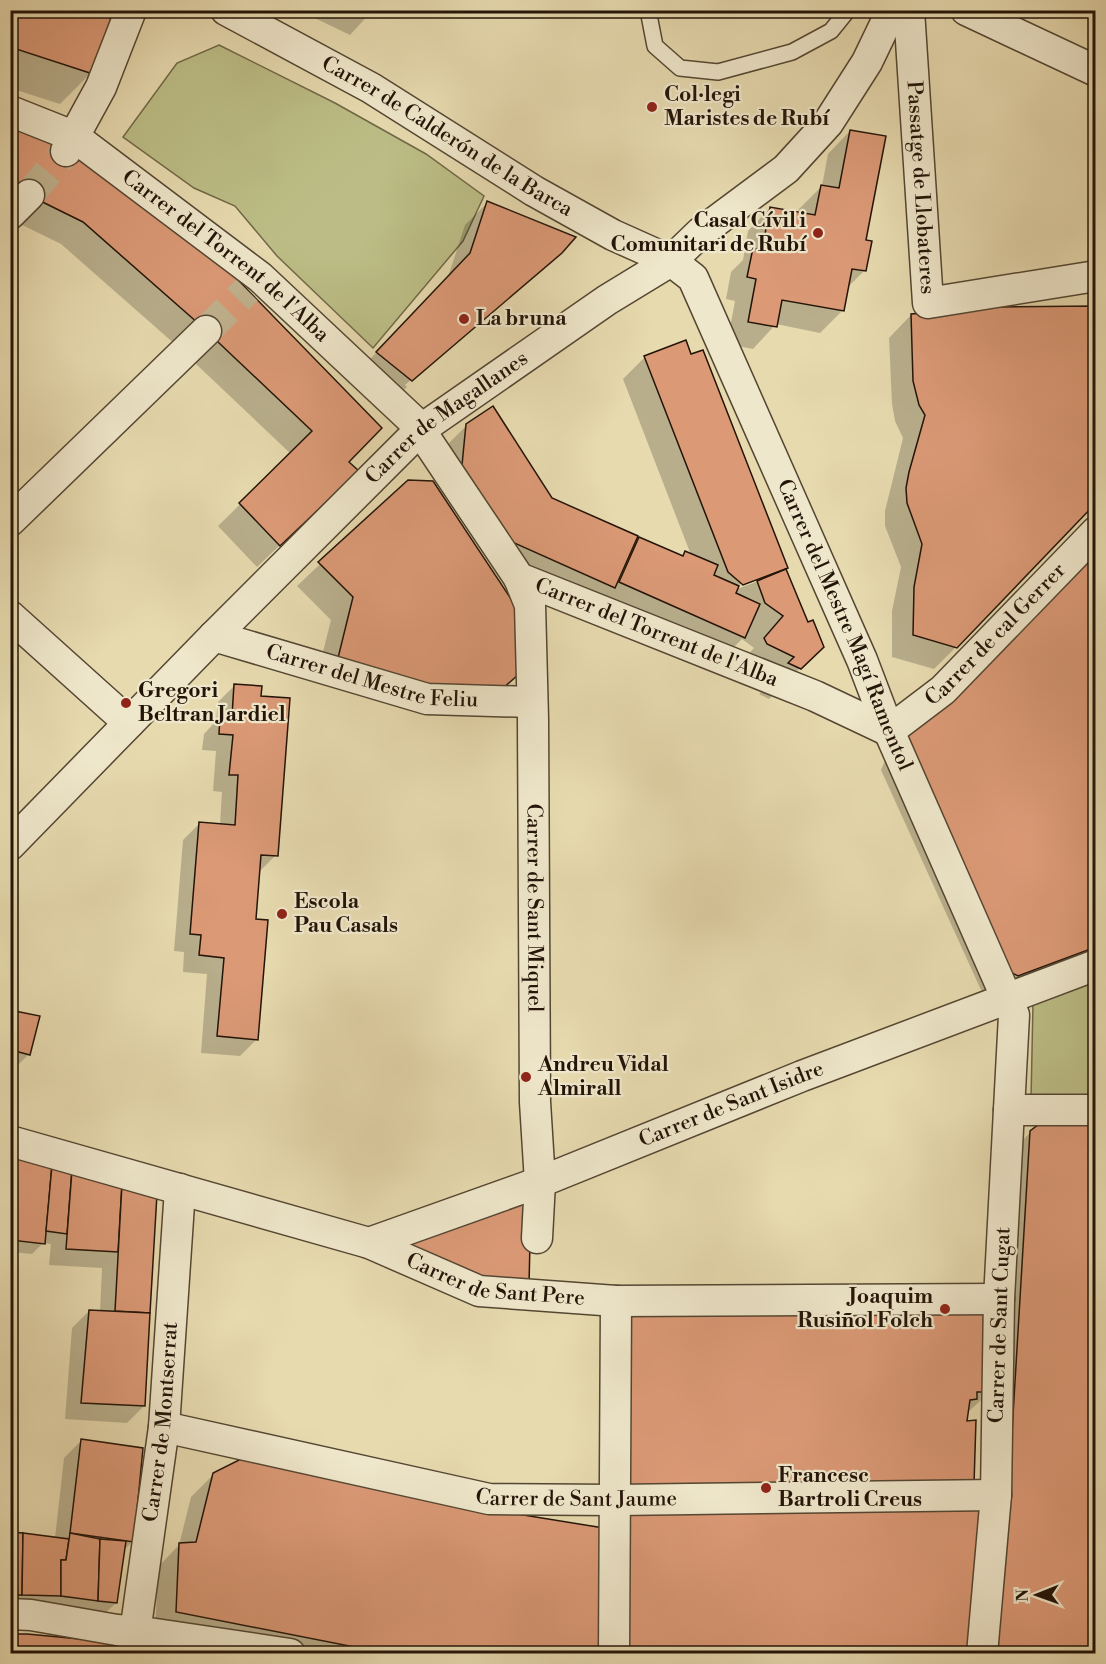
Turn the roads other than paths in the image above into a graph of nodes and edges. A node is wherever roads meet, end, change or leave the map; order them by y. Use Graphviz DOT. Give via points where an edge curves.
graph roads {
  1 [pos="130,10"];
  2 [pos="226,10"];
  3 [pos="648,10"];
  4 [pos="848,10"];
  5 [pos="893,12"];
  6 [pos="985,15"];
  7 [pos="1095,71"];
  8 [pos="10,111"];
  9 [pos="70,144"];
  10 [pos="671,261"];
  11 [pos="1095,276"];
  12 [pos="206,331"];
  13 [pos="421,430"];
  14 [pos="10,522"];
  15 [pos="1095,532"];
  16 [pos="519,578"];
  17 [pos="10,616"];
  18 [pos="214,636"];
  19 [pos="531,702"];
  20 [pos="129,723"];
  21 [pos="889,731"];
  22 [pos="10,845"];
  23 [pos="1095,965"];
  24 [pos="1006,998"];
  25 [pos="1009,1110"];
  26 [pos="1095,1110"];
  27 [pos="10,1141"];
  28 [pos="540,1182"];
  29 [pos="180,1189"];
  30 [pos="537,1238"];
  31 [pos="369,1244"];
  32 [pos="999,1299"];
  33 [pos="616,1301"];
  34 [pos="164,1427"];
  35 [pos="996,1495"];
  36 [pos="616,1500"];
  37 [pos="10,1614"];
  38 [pos="134,1643"];
  39 [pos="290,1653"];
  40 [pos="614,1653"];
  41 [pos="982,1653"];
  1 -- 9 [label="street" via="101,87"];
  2 -- 10 [label="street, Carrer de Calderón de la Barca" via="371,88 548,199"];
  3 -- 4 [label="lane" via="655,46 680,68 718,72 792,52 831,31"];
  5 -- 10 [label="street, Carrer de Magallanes" via="828,123 786,169 700,233"];
  5 -- 11 [label="street, Passatge de Llobateres" via="928,303"];
  6 -- 7 [label="street"];
  8 -- 9 [label="street, Carrer del Torrent de l'Alba"];
  9 -- 13 [label="street, Carrer del Torrent de l'Alba" via="254,284"];
  10 -- 13 [label="street, Carrer de Magallanes" via="607,300"];
  10 -- 21 [label="street, Carrer del Mestre Magí Ramentol" via="693,278 862,660"];
  12 -- 14 [label="street"];
  13 -- 16 [label="street, Carrer del Torrent de l'Alba"];
  13 -- 18 [label="street, Carrer de Magallanes"];
  15 -- 21 [label="street, Carrer de cal Gerrer" via="943,690"];
  16 -- 19 [label="street, Carrer de Sant Miquel" via="530,605"];
  16 -- 21 [label="street, Carrer del Torrent de l'Alba" via="815,696"];
  17 -- 20 [label="street"];
  18 -- 19 [label="street, Carrer del Mestre Feliu" via="427,699"];
  18 -- 20 [label="street, Carrer de Magallanes"];
  19 -- 28 [label="street, Carrer de Sant Miquel" via="535,1102"];
  20 -- 22 [label="street, Carrer de Magallanes"];
  21 -- 24 [label="street, Carrer del Mestre Magí Ramentol"];
  23 -- 24 [label="street, Carrer de Sant Isidre"];
  24 -- 25 [label="street, Carrer de Sant Cugat" via="1014,1015"];
  24 -- 28 [label="street, Carrer de Sant Isidre"];
  25 -- 26 [label="street"];
  25 -- 32 [label="street, Carrer de Sant Cugat"];
  27 -- 29 [label="street, Carrer de Sant Pere"];
  28 -- 30 [label="street, Carrer de Sant Miquel"];
  28 -- 31 [label="street, Carrer de Sant Isidre"];
  29 -- 31 [label="street, Carrer de Sant Pere"];
  29 -- 34 [label="street, Carrer de Montserrat"];
  31 -- 33 [label="street, Carrer de Sant Pere" via="479,1291"];
  32 -- 33 [label="street, Carrer de Sant Pere"];
  32 -- 35 [label="street, Carrer de Sant Cugat"];
  33 -- 36 [label="street"];
  34 -- 36 [label="street, Carrer de Sant Jaume" via="489,1499"];
  34 -- 38 [label="street, Carrer de Montserrat"];
  35 -- 36 [label="street, Carrer de Sant Jaume"];
  35 -- 41 [label="street, Carrer de Sant Cugat"];
  36 -- 40 [label="street"];
  37 -- 38 [label="street" via="31,1615"];
  38 -- 39 [label="street"];
}
